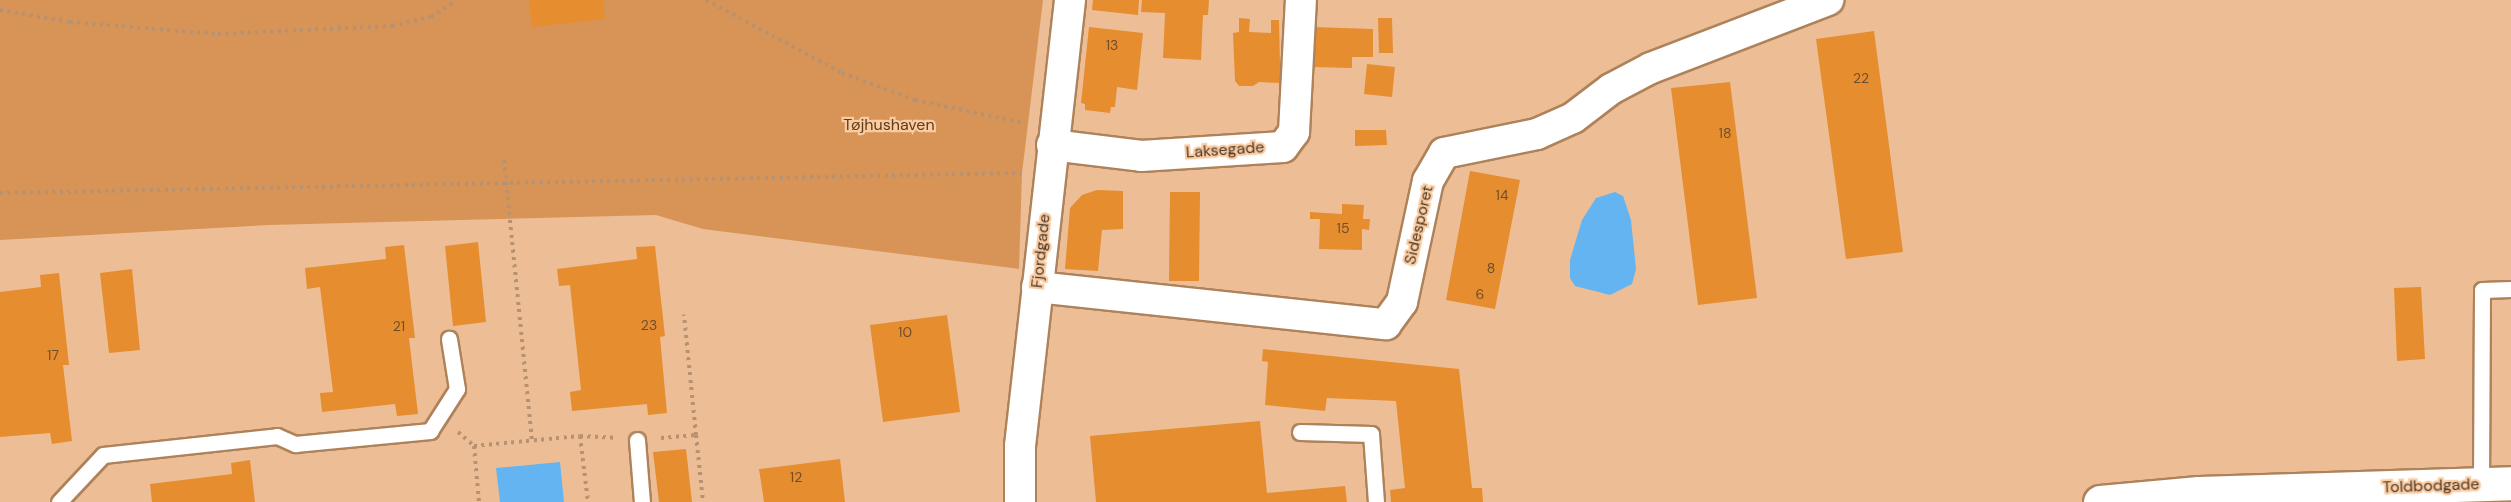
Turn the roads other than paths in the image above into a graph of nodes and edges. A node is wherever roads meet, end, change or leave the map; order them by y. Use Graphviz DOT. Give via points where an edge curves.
graph roads {
  1 [pos="1070,0"];
  2 [pos="1301,0"];
  3 [pos="1828,0"];
  4 [pos="1053,138"];
  5 [pos="1037,287"];
  6 [pos="2511,289"];
  7 [pos="449,339"];
  8 [pos="1300,432"];
  9 [pos="637,440"];
  10 [pos="2496,484"];
  11 [pos="58,502"];
  12 [pos="642,502"];
  13 [pos="1020,502"];
  14 [pos="1376,502"];
  15 [pos="2100,502"];
  1 -- 4 [label="street, Fjordgade"];
  2 -- 4 [label="street, Laksegade" via="1294,132 1283,147 1141,156"];
  3 -- 5 [label="street, Sidesporet" via="1651,68 1611,89 1573,118 1538,134 1444,153 1428,181 1402,302 1386,324"];
  4 -- 5 [label="street, Fjordgade"];
  5 -- 13 [label="street, Fjordgade" via="1020,446"];
  6 -- 10 [label="lane" via="2482,290"];
  7 -- 11 [label="lane" via="457,389 429,431 294,444 277,436 103,455"];
  8 -- 14 [label="lane" via="1371,434"];
  9 -- 12 [label="lane"];
  10 -- 15 [label="street, Toldbodgade" via="2199,493"];
}
